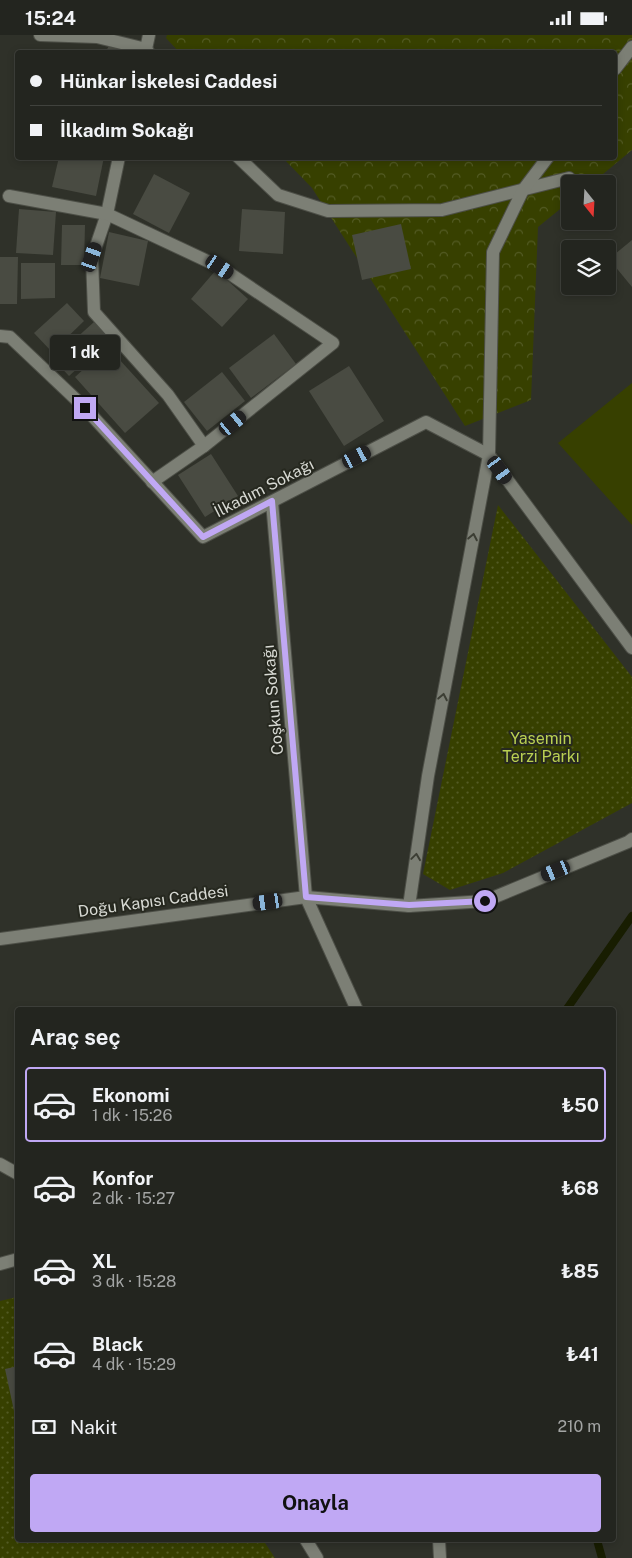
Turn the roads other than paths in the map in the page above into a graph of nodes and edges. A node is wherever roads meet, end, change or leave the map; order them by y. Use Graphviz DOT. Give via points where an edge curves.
graph roads {
  1 [pos="40,35"];
  2 [pos="149,35"];
  3 [pos="632,47"];
  4 [pos="143,50"];
  5 [pos="147,50"];
  6 [pos="617,66"];
  7 [pos="118,160"];
  8 [pos="241,160"];
  9 [pos="546,160"];
  10 [pos="561,180"];
  11 [pos="523,190"];
  12 [pos="9,196"];
  13 [pos="107,214"];
  14 [pos="0,336"];
  15 [pos="204,446"];
  16 [pos="489,455"];
  17 [pos="152,482"];
  18 [pos="272,501"];
  19 [pos="632,648"];
  20 [pos="632,839"];
  21 [pos="306,897"];
  22 [pos="409,905"];
  23 [pos="0,939"];
  24 [pos="357,1007"];
  25 [pos="0,1164"];
  26 [pos="15,1172"];
  27 [pos="15,1260"];
  28 [pos="0,1264"];
  29 [pos="307,1542"];
  30 [pos="439,1542"];
  31 [pos="317,1558"];
  32 [pos="440,1558"];
  1 -- 4 [label="street" via="97,37"];
  2 -- 5 [label="street"];
  3 -- 6 [label="street"];
  7 -- 13 [label="street"];
  8 -- 11 [label="street" via="278,195 328,211 442,210"];
  9 -- 11 [label="street"];
  10 -- 11 [label="street"];
  11 -- 16 [label="street" via="493,252"];
  12 -- 13 [label="street"];
  13 -- 15 [label="street" via="92,257 94,312 168,395"];
  13 -- 15 [label="street" via="220,267 333,343"];
  14 -- 17 [label="street, İlkadım Sokağı" via="10,337 85,408"];
  15 -- 17 [label="street"];
  16 -- 18 [label="street, İlkadım Sokağı" via="426,422"];
  16 -- 19 [label="street"];
  22 -- 16 [label="street, one-way" via="428,775"];
  17 -- 18 [label="street, İlkadım Sokağı" via="203,537"];
  18 -- 21 [label="street, Coşkun Sokağı"];
  20 -- 22 [label="street, Doğu Kapısı Caddesi" via="485,901"];
  21 -- 22 [label="street, Doğu Kapısı Caddesi"];
  21 -- 23 [label="street, Doğu Kapısı Caddesi"];
  21 -- 24 [label="street"];
  25 -- 26 [label="street"];
  27 -- 28 [label="street"];
  29 -- 31 [label="street"];
  30 -- 32 [label="street"];
}
